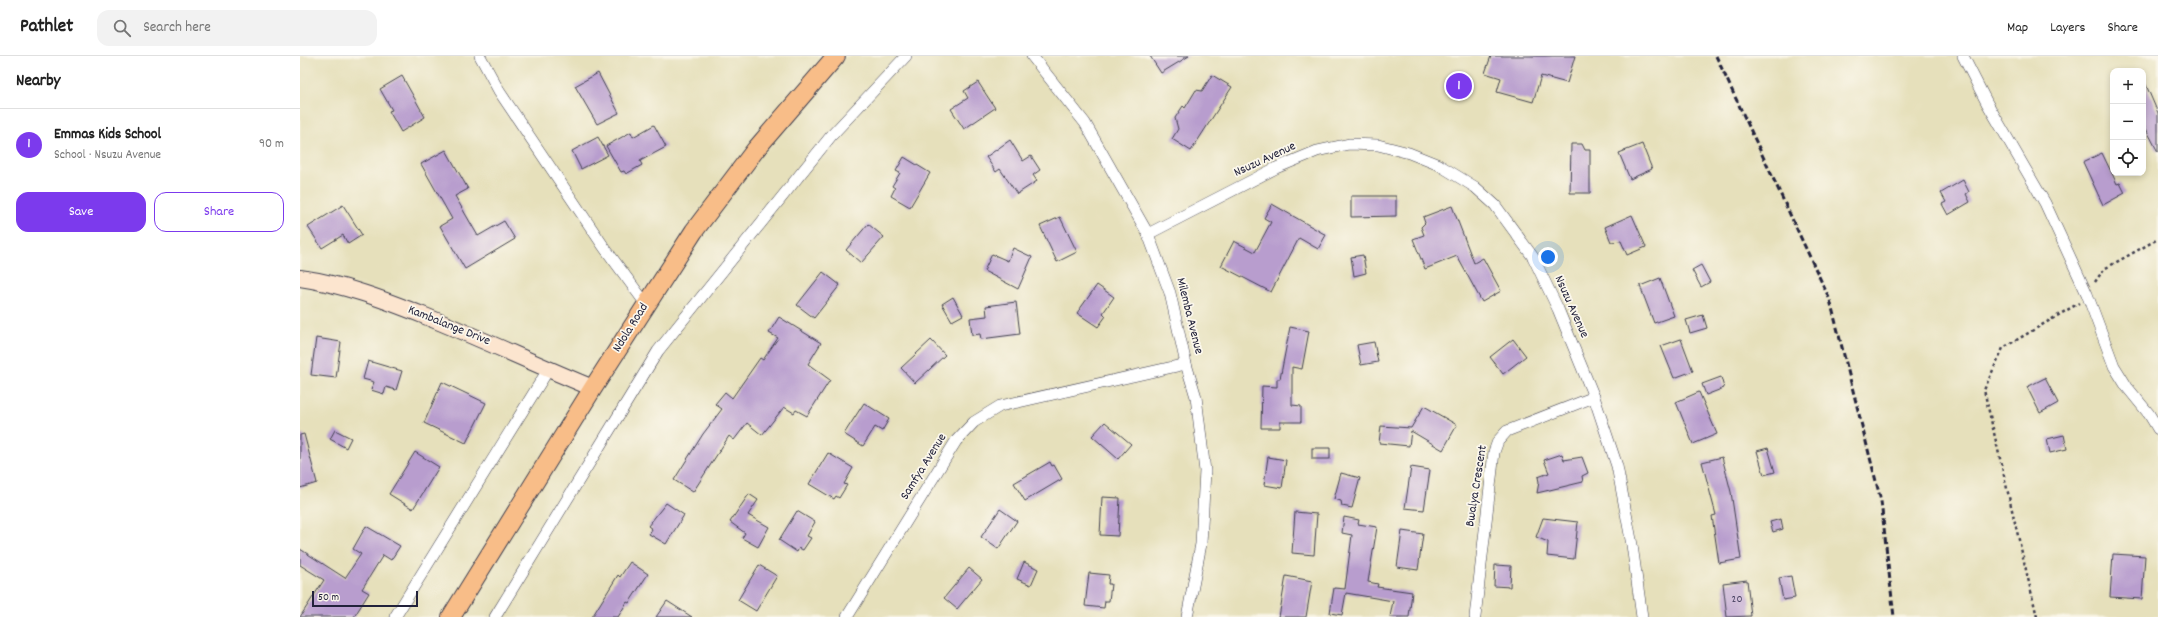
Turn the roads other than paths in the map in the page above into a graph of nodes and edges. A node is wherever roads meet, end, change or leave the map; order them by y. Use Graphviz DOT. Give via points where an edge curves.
graph roads {
  1 [pos="480,56"];
  2 [pos="836,56"];
  3 [pos="906,56"];
  4 [pos="1032,56"];
  5 [pos="1963,56"];
  6 [pos="1148,234"];
  7 [pos="300,278"];
  8 [pos="646,304"];
  9 [pos="1186,364"];
  10 [pos="548,370"];
  11 [pos="593,388"];
  12 [pos="1594,396"];
  13 [pos="2158,429"];
  14 [pos="396,617"];
  15 [pos="451,617"];
  16 [pos="495,617"];
  17 [pos="847,617"];
  18 [pos="1187,617"];
  19 [pos="1474,617"];
  20 [pos="1642,617"];
  1 -- 8 [label="street" via="499,90 604,247"];
  2 -- 8 [label="main road, Ndola Road" via="756,149 694,231"];
  3 -- 16 [label="street" via="831,136 658,351"];
  4 -- 6 [label="street, Milemba Avenue" via="1085,123"];
  5 -- 13 [label="street" via="2045,203 2087,294 2114,366 2126,387"];
  6 -- 9 [label="street, Milemba Avenue" via="1170,293"];
  6 -- 12 [label="street, Nsuzu Avenue" via="1276,168 1317,151 1350,144 1378,145 1409,153 1439,165 1475,187 1495,205 1533,257"];
  7 -- 10 [label="street, Kambalange Drive" via="380,298 493,343"];
  8 -- 11 [label="main road, Ndola Road"];
  9 -- 17 [label="street, Samfya Avenue" via="1000,406 974,422 956,441"];
  9 -- 18 [label="street, Milemba Avenue" via="1196,397 1205,471 1201,544"];
  10 -- 11 [label="street, Kambalange Drive"];
  10 -- 14 [label="street"];
  11 -- 15 [label="main road, Ndola Road"];
  12 -- 19 [label="street, Bwalya Crescent" via="1507,431 1498,441 1491,471"];
  12 -- 20 [label="street, Nsuzu Avenue" via="1617,466"];
}
